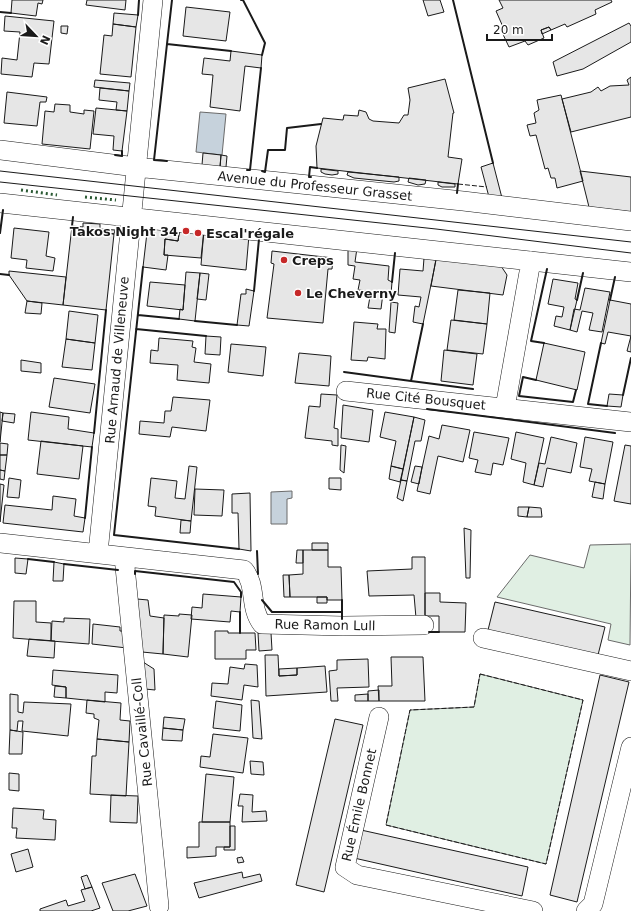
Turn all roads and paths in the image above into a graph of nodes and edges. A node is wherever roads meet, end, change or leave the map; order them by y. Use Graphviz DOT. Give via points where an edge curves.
graph roads {
  1 [pos="153,0"];
  2 [pos="0,150"];
  3 [pos="136,168"];
  4 [pos="0,203"];
  5 [pos="131,218"];
  6 [pos="631,221"];
  7 [pos="531,261"];
  8 [pos="631,272"];
  9 [pos="346,391"];
  10 [pos="506,408"];
  11 [pos="631,422"];
  12 [pos="0,543"];
  13 [pos="98,553"];
  14 [pos="124,557"];
  15 [pos="424,625"];
  16 [pos="483,638"];
  17 [pos="631,671"];
  18 [pos="379,717"];
  19 [pos="631,748"];
  20 [pos="159,906"];
  21 [pos="533,911"];
  22 [pos="586,911"];
  1 -- 3 [label="street, Rue Arnaud de Villeneuve"];
  2 -- 3 [label="street, Avenue du Professeur Grasset"];
  3 -- 5 [label="street, Rue Arnaud de Villeneuve"];
  3 -- 6 [label="street, Avenue du Professeur Grasset" via="463,201"];
  4 -- 5 [label="street"];
  5 -- 7 [label="street"];
  5 -- 13 [label="street, Rue Arnaud de Villeneuve"];
  7 -- 8 [label="street"];
  7 -- 10 [label="street"];
  9 -- 10 [label="street, Rue Cité Bousquet"];
  10 -- 11 [label="street, Rue Cité Bousquet"];
  12 -- 13 [label="street, Rue Ramon Lull"];
  13 -- 14 [label="street, Rue Ramon Lull"];
  14 -- 15 [label="street, Rue Ramon Lull" via="244,570 250,577 256,616 262,624"];
  14 -- 20 [label="street, Rue Cavaillé-Coll"];
  16 -- 17 [label="street"];
  18 -- 21 [label="street, Rue Émile Bonnet" via="345,867 358,875"];
  19 -- 22 [label="street" via="593,904"];
}
